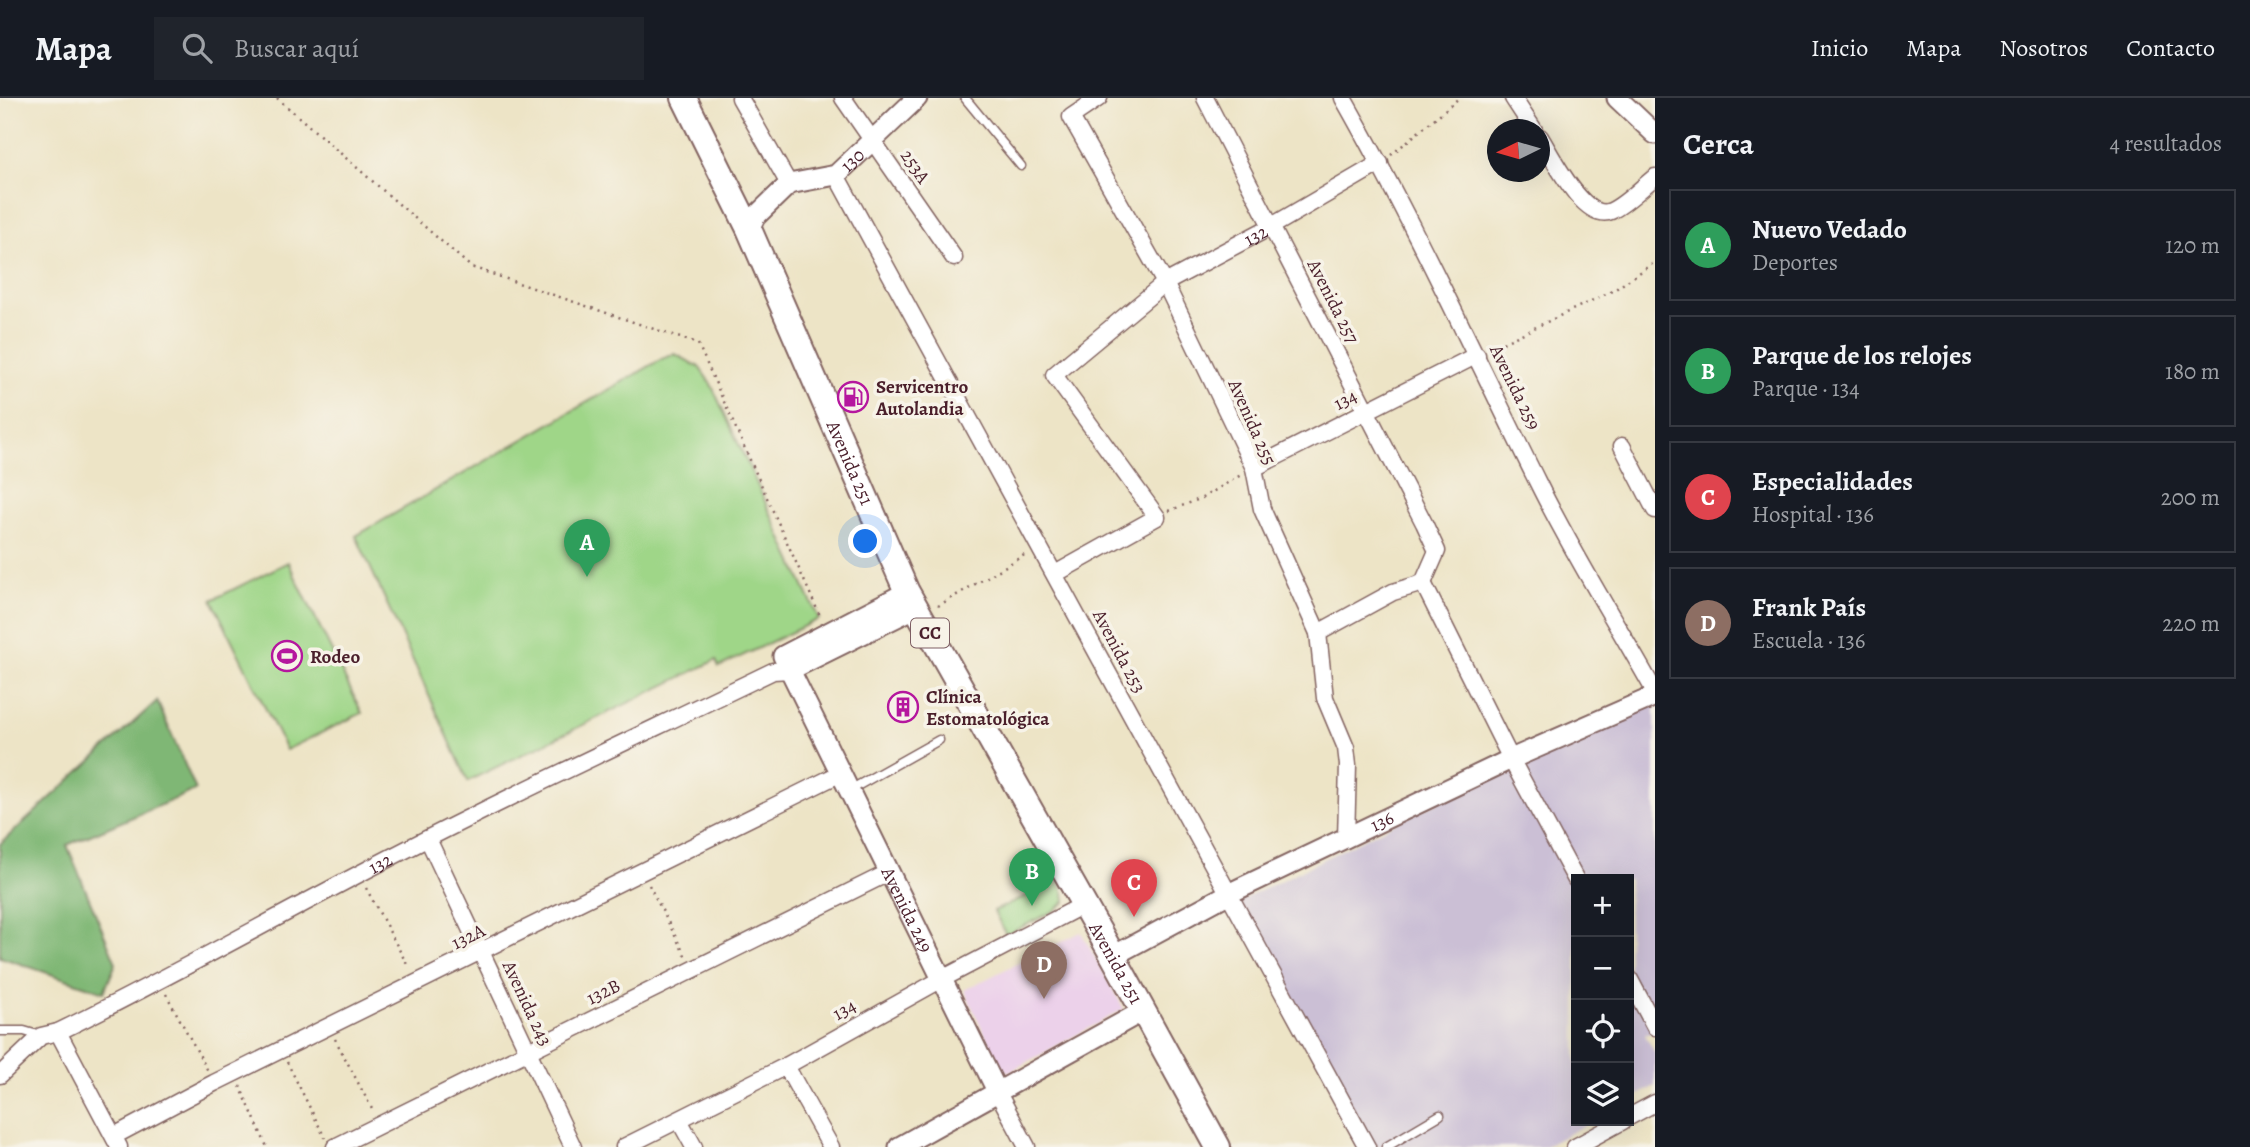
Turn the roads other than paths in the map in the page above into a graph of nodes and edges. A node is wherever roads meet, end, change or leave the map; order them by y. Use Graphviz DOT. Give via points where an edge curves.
graph roads {
  1 [pos="684,98"];
  2 [pos="740,98"];
  3 [pos="843,98"];
  4 [pos="918,98"];
  5 [pos="965,98"];
  6 [pos="1099,98"];
  7 [pos="1205,98"];
  8 [pos="1343,98"];
  9 [pos="1513,98"];
  10 [pos="1617,98"];
  11 [pos="1527,119"];
  12 [pos="1655,134"];
  13 [pos="874,141"];
  14 [pos="1550,154"];
  15 [pos="1380,163"];
  16 [pos="1021,166"];
  17 [pos="836,175"];
  18 [pos="1655,177"];
  19 [pos="789,184"];
  20 [pos="1272,226"];
  21 [pos="748,229"];
  22 [pos="954,258"];
  23 [pos="1165,283"];
  24 [pos="1477,355"];
  25 [pos="1367,411"];
  26 [pos="1622,446"];
  27 [pos="1254,468"];
  28 [pos="1655,510"];
  29 [pos="1055,574"];
  30 [pos="1423,583"];
  31 [pos="914,605"];
  32 [pos="1318,633"];
  33 [pos="782,666"];
  34 [pos="1655,694"];
  35 [pos="939,740"];
  36 [pos="1511,759"];
  37 [pos="845,782"];
  38 [pos="428,839"];
  39 [pos="1346,839"];
  40 [pos="890,872"];
  41 [pos="1573,874"];
  42 [pos="1228,894"];
  43 [pos="1083,905"];
  44 [pos="481,953"];
  45 [pos="1113,956"];
  46 [pos="942,979"];
  47 [pos="1634,987"];
  48 [pos="1143,1011"];
  49 [pos="1655,1027"];
  50 [pos="0,1031"];
  51 [pos="58,1032"];
  52 [pos="41,1036"];
  53 [pos="528,1051"];
  54 [pos="786,1066"];
  55 [pos="0,1074"];
  56 [pos="997,1091"];
  57 [pos="1655,1103"];
  58 [pos="1634,1114"];
  59 [pos="1440,1115"];
  60 [pos="680,1121"];
  61 [pos="1614,1126"];
  62 [pos="116,1142"];
  63 [pos="335,1147"];
  64 [pos="573,1147"];
  65 [pos="624,1147"];
  66 [pos="694,1147"];
  67 [pos="831,1147"];
  68 [pos="899,1147"];
  69 [pos="1027,1147"];
  70 [pos="1219,1147"];
  71 [pos="1367,1147"];
  72 [pos="1386,1147"];
  73 [pos="1575,1147"];
  1 -- 21 [label="main road, Avenida 251 / CC"];
  2 -- 19 [label="street"];
  3 -- 13 [label="street, 253A"];
  4 -- 13 [label="street, 130"];
  5 -- 16 [label="lane"];
  6 -- 23 [label="street, Avenida 255" via="1071,117"];
  7 -- 20 [label="street, Avenida 257"];
  8 -- 15 [label="street, Avenida 259"];
  9 -- 11 [label="street"];
  10 -- 12 [label="street"];
  13 -- 17 [label="street, 130"];
  13 -- 22 [label="street, 253A"];
  14 -- 18 [label="street" via="1583,204 1597,211 1610,212"];
  15 -- 20 [label="street, 132"];
  15 -- 24 [label="street, Avenida 259"];
  17 -- 19 [label="street, 130"];
  17 -- 29 [label="street, Avenida 253"];
  19 -- 21 [label="street"];
  20 -- 23 [label="street, 132"];
  20 -- 25 [label="street, Avenida 257"];
  21 -- 31 [label="main road, Avenida 251 / CC"];
  23 -- 27 [label="street, Avenida 255"];
  23 -- 29 [label="street, 132" via="1055,376 1157,517"];
  24 -- 25 [label="street, 134"];
  24 -- 34 [label="street, Avenida 259" via="1539,485"];
  25 -- 27 [label="street, 134"];
  25 -- 30 [label="street, Avenida 257" via="1437,551"];
  26 -- 28 [label="street"];
  27 -- 32 [label="street, Avenida 255" via="1262,509"];
  29 -- 42 [label="street, Avenida 253"];
  30 -- 32 [label="street" via="1393,592"];
  30 -- 36 [label="street"];
  31 -- 33 [label="street, 132"];
  31 -- 33 [label="street, 132" via="827,633"];
  31 -- 43 [label="main road, Avenida 251 / CC"];
  32 -- 39 [label="street, Avenida 255" via="1325,698 1346,748"];
  33 -- 37 [label="street, Avenida 249"];
  33 -- 38 [label="street, 132"];
  34 -- 36 [label="street, 136"];
  35 -- 37 [label="lane"];
  36 -- 39 [label="street, 136"];
  36 -- 41 [label="street"];
  37 -- 40 [label="street, Avenida 249"];
  37 -- 44 [label="street, 132A" via="643,872"];
  38 -- 44 [label="street, Avenida 243"];
  38 -- 51 [label="street, 132"];
  39 -- 42 [label="street, 136"];
  40 -- 46 [label="street, Avenida 249"];
  40 -- 53 [label="street, 132B"];
  42 -- 45 [label="street, 136"];
  42 -- 71 [label="street, Avenida 253"];
  43 -- 45 [label="main road, Avenida 251 / CC"];
  43 -- 46 [label="street, 134"];
  44 -- 53 [label="street, Avenida 243"];
  44 -- 62 [label="street, 132A" via="214,1083"];
  45 -- 48 [label="main road, Avenida 251 / CC"];
  46 -- 54 [label="street, 134"];
  46 -- 56 [label="street, Avenida 249"];
  47 -- 49 [label="street"];
  48 -- 56 [label="street"];
  48 -- 70 [label="main road, Avenida 251 / CC"];
  50 -- 52 [label="lane"];
  51 -- 52 [label="street, 132"];
  51 -- 62 [label="street"];
  52 -- 55 [label="street, 132"];
  53 -- 63 [label="street, 132B"];
  53 -- 64 [label="street, Avenida 243"];
  54 -- 60 [label="street, 134"];
  54 -- 67 [label="street"];
  56 -- 68 [label="street"];
  56 -- 69 [label="street, Avenida 249"];
  57 -- 58 [label="street"];
  59 -- 72 [label="lane"];
  60 -- 65 [label="street, 134"];
  60 -- 66 [label="street"];
  61 -- 73 [label="street"];
}
